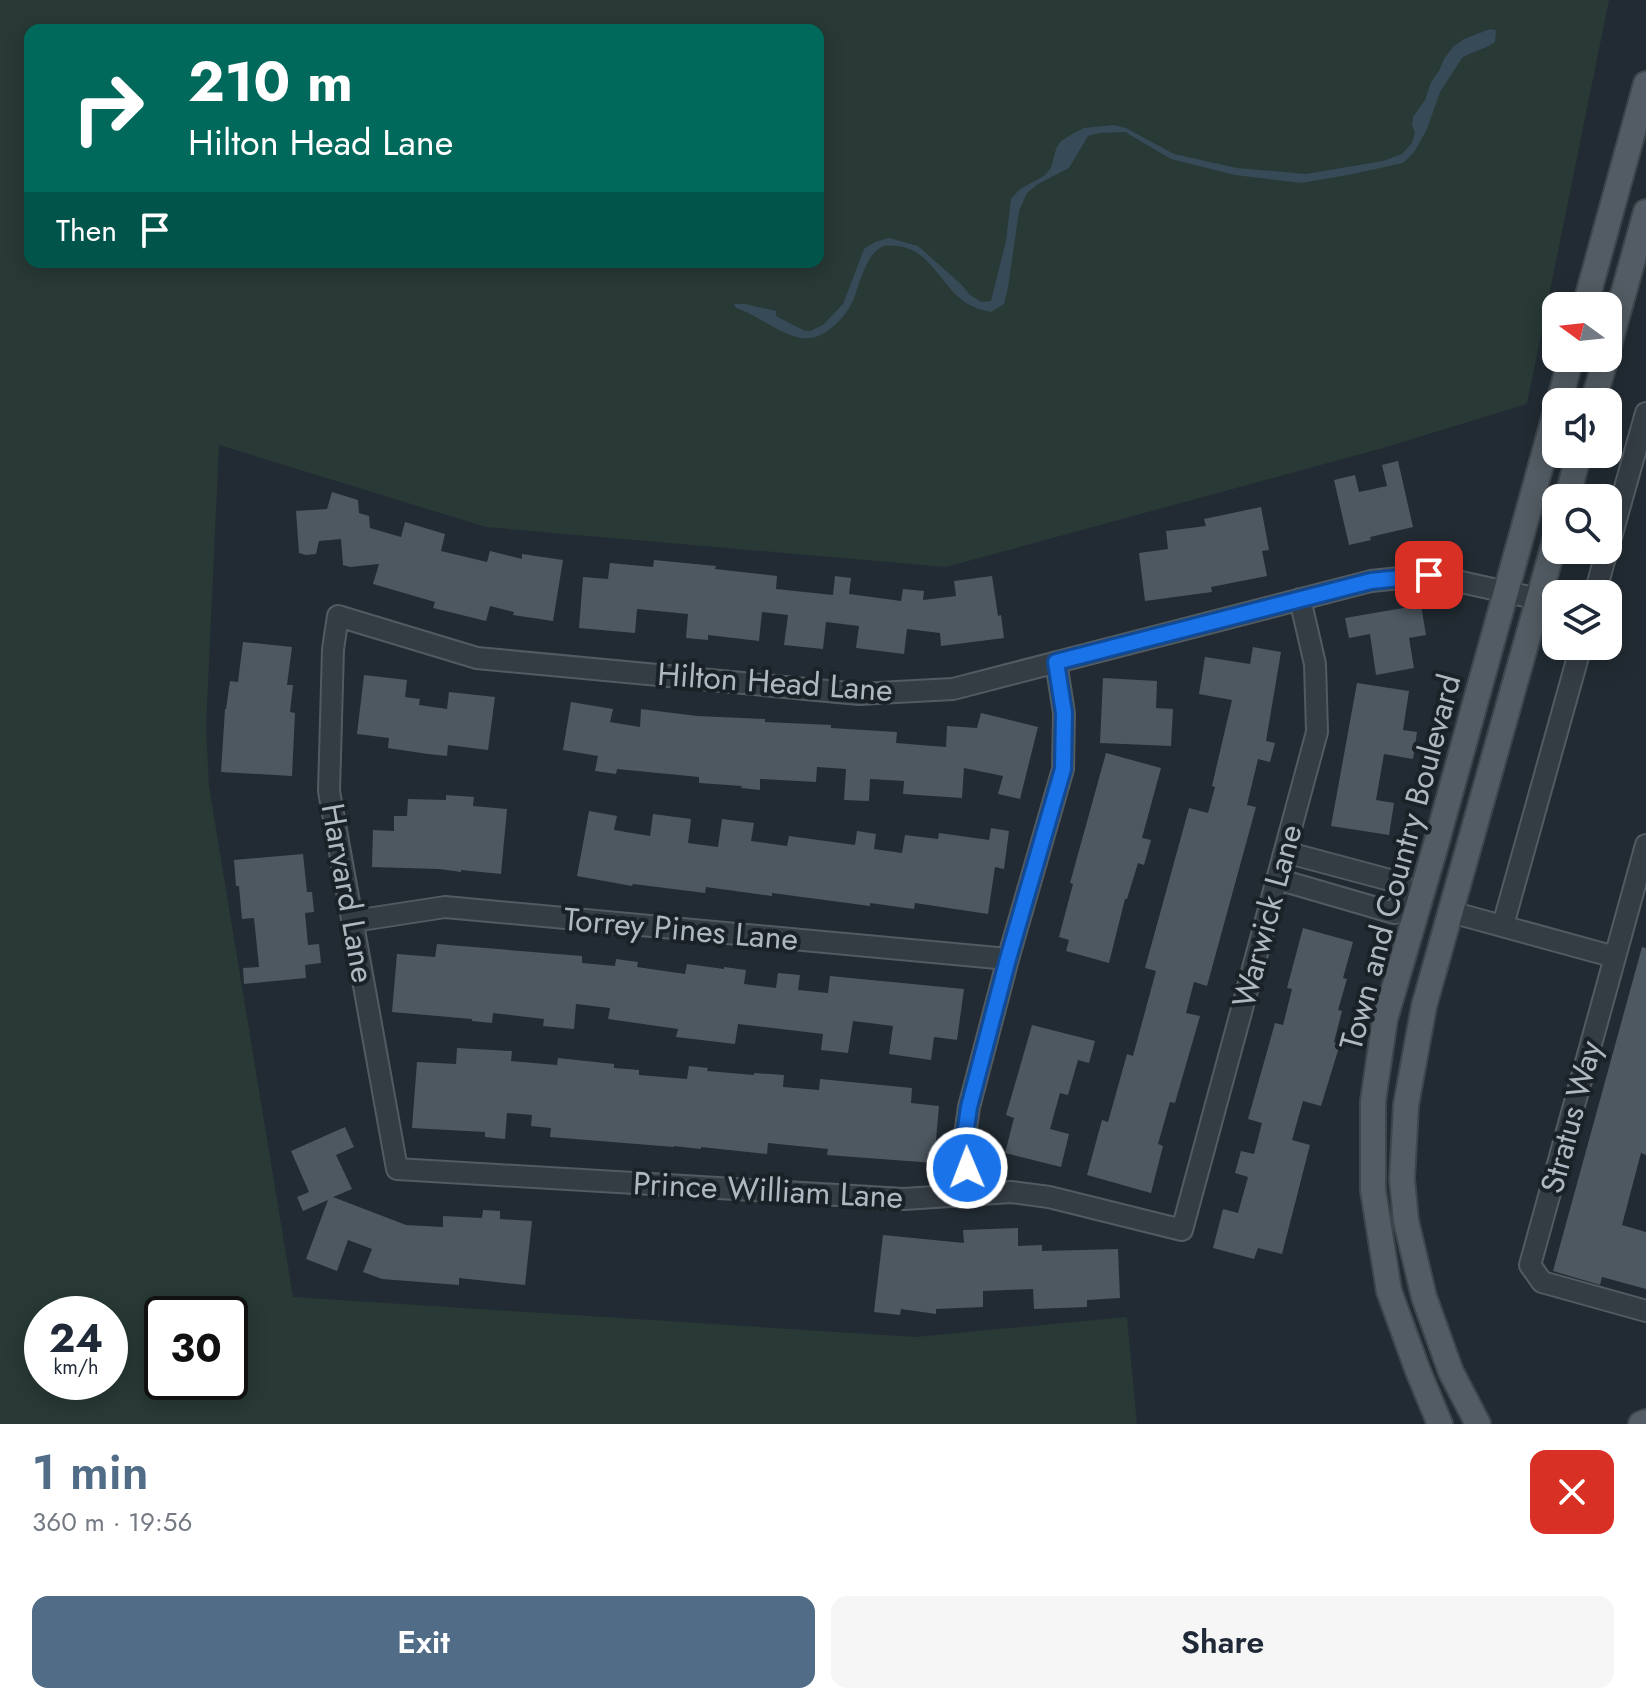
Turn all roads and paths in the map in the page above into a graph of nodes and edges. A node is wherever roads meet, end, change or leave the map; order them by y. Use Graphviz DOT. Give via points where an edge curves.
graph roads {
  1 [pos="1646,84"];
  2 [pos="1646,212"];
  3 [pos="1589,292"];
  4 [pos="1622,299"];
  5 [pos="1646,413"];
  6 [pos="1542,463"];
  7 [pos="1622,499"];
  8 [pos="1549,564"];
  9 [pos="1507,592"];
  10 [pos="1300,599"];
  11 [pos="1539,599"];
  12 [pos="338,616"];
  13 [pos="1577,660"];
  14 [pos="1056,662"];
  15 [pos="1646,845"];
  16 [pos="1285,852"];
  17 [pos="1277,879"];
  18 [pos="1411,901"];
  19 [pos="1451,912"];
  20 [pos="354,921"];
  21 [pos="1503,925"];
  22 [pos="1407,942"];
  23 [pos="1440,951"];
  24 [pos="1615,957"];
  25 [pos="1008,959"];
  26 [pos="397,1169"];
  27 [pos="1404,1194"];
  28 [pos="969,1195"];
  29 [pos="1375,1198"];
  30 [pos="1182,1230"];
  31 [pos="1646,1311"];
  32 [pos="1440,1424"];
  33 [pos="1478,1424"];
  1 -- 3 [label="main road"];
  2 -- 4 [label="main road"];
  5 -- 7 [label="street"];
  6 -- 9 [label="main road, Town and Country Boulevard"];
  8 -- 11 [label="main road, Town and Country Boulevard"];
  9 -- 10 [label="street, Hilton Head Lane" via="1429,575 1371,581"];
  9 -- 11 [label="street, Hilton Head Lane"];
  9 -- 18 [label="main road, Town and Country Boulevard"];
  10 -- 14 [label="street, Hilton Head Lane"];
  10 -- 16 [label="street, Warwick Lane" via="1315,664 1317,732"];
  11 -- 19 [label="main road, Town and Country Boulevard"];
  12 -- 14 [label="street, Hilton Head Lane" via="477,658 859,694 953,689"];
  12 -- 20 [label="street, Harvard Lane" via="329,791"];
  13 -- 21 [label="street"];
  14 -- 25 [label="street" via="1064,713 1063,769"];
  15 -- 24 [label="street, Stratus Way"];
  16 -- 17 [label="street, Warwick Lane"];
  16 -- 18 [label="street" via="1401,883"];
  17 -- 18 [label="street" via="1394,913"];
  17 -- 30 [label="street, Warwick Lane"];
  18 -- 22 [label="main road, Town and Country Boulevard"];
  19 -- 21 [label="street"];
  19 -- 23 [label="main road, Town and Country Boulevard"];
  20 -- 25 [label="street, Torrey Pines Lane" via="445,907"];
  20 -- 26 [label="street, Harvard Lane"];
  21 -- 24 [label="street"];
  22 -- 23 [label="main road"];
  22 -- 29 [label="main road, Town and Country Boulevard" via="1385,1019 1373,1101"];
  23 -- 27 [label="main road, Town and Country Boulevard" via="1406,1105"];
  24 -- 31 [label="street, Stratus Way" via="1530,1265 1542,1282"];
  25 -- 28 [label="street" via="969,1107 964,1142"];
  26 -- 28 [label="street, Prince William Lane" via="904,1199"];
  27 -- 29 [label="main road"];
  27 -- 33 [label="main road, Town and Country Boulevard" via="1424,1297 1451,1372"];
  28 -- 30 [label="street, Prince William Lane" via="1011,1192 1049,1197"];
  29 -- 32 [label="main road, Town and Country Boulevard" via="1389,1291"];
}
